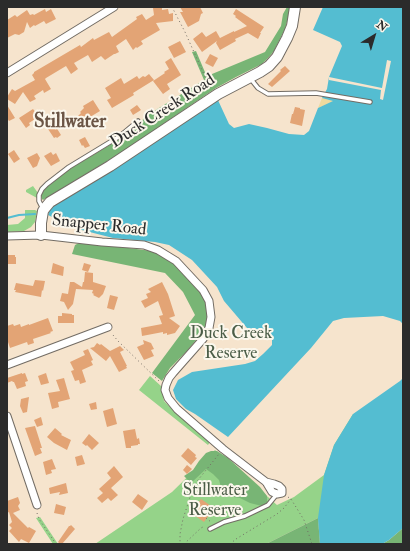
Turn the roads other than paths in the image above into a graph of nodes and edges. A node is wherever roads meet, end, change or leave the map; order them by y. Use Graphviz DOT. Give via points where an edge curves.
graph roads {
  1 [pos="114,7"];
  2 [pos="295,7"];
  3 [pos="7,73"];
  4 [pos="249,77"];
  5 [pos="370,102"];
  6 [pos="138,122"];
  7 [pos="44,208"];
  8 [pos="42,235"];
  9 [pos="7,236"];
  10 [pos="108,327"];
  11 [pos="7,365"];
  12 [pos="7,416"];
  13 [pos="284,495"];
  14 [pos="37,505"];
  15 [pos="210,529"];
  1 -- 3 [label="street"];
  2 -- 4 [label="street, Duck Creek Road" via="292,26 278,57"];
  4 -- 5 [label="lane" via="258,88 268,94 316,92"];
  4 -- 7 [label="street, Duck Creek Road" via="218,94"];
  6 -- 7 [label="lane" via="47,184 42,189 39,201"];
  7 -- 8 [label="street"];
  8 -- 9 [label="street, Snapper Road"];
  8 -- 13 [label="street, Snapper Road" via="149,246 176,261 199,284 210,305 209,328 203,339 167,382 165,390 168,398 177,409 223,448 266,482 280,488"];
  10 -- 11 [label="street"];
  12 -- 14 [label="street"];
  13 -- 15 [label="lane" via="245,516"];
}
